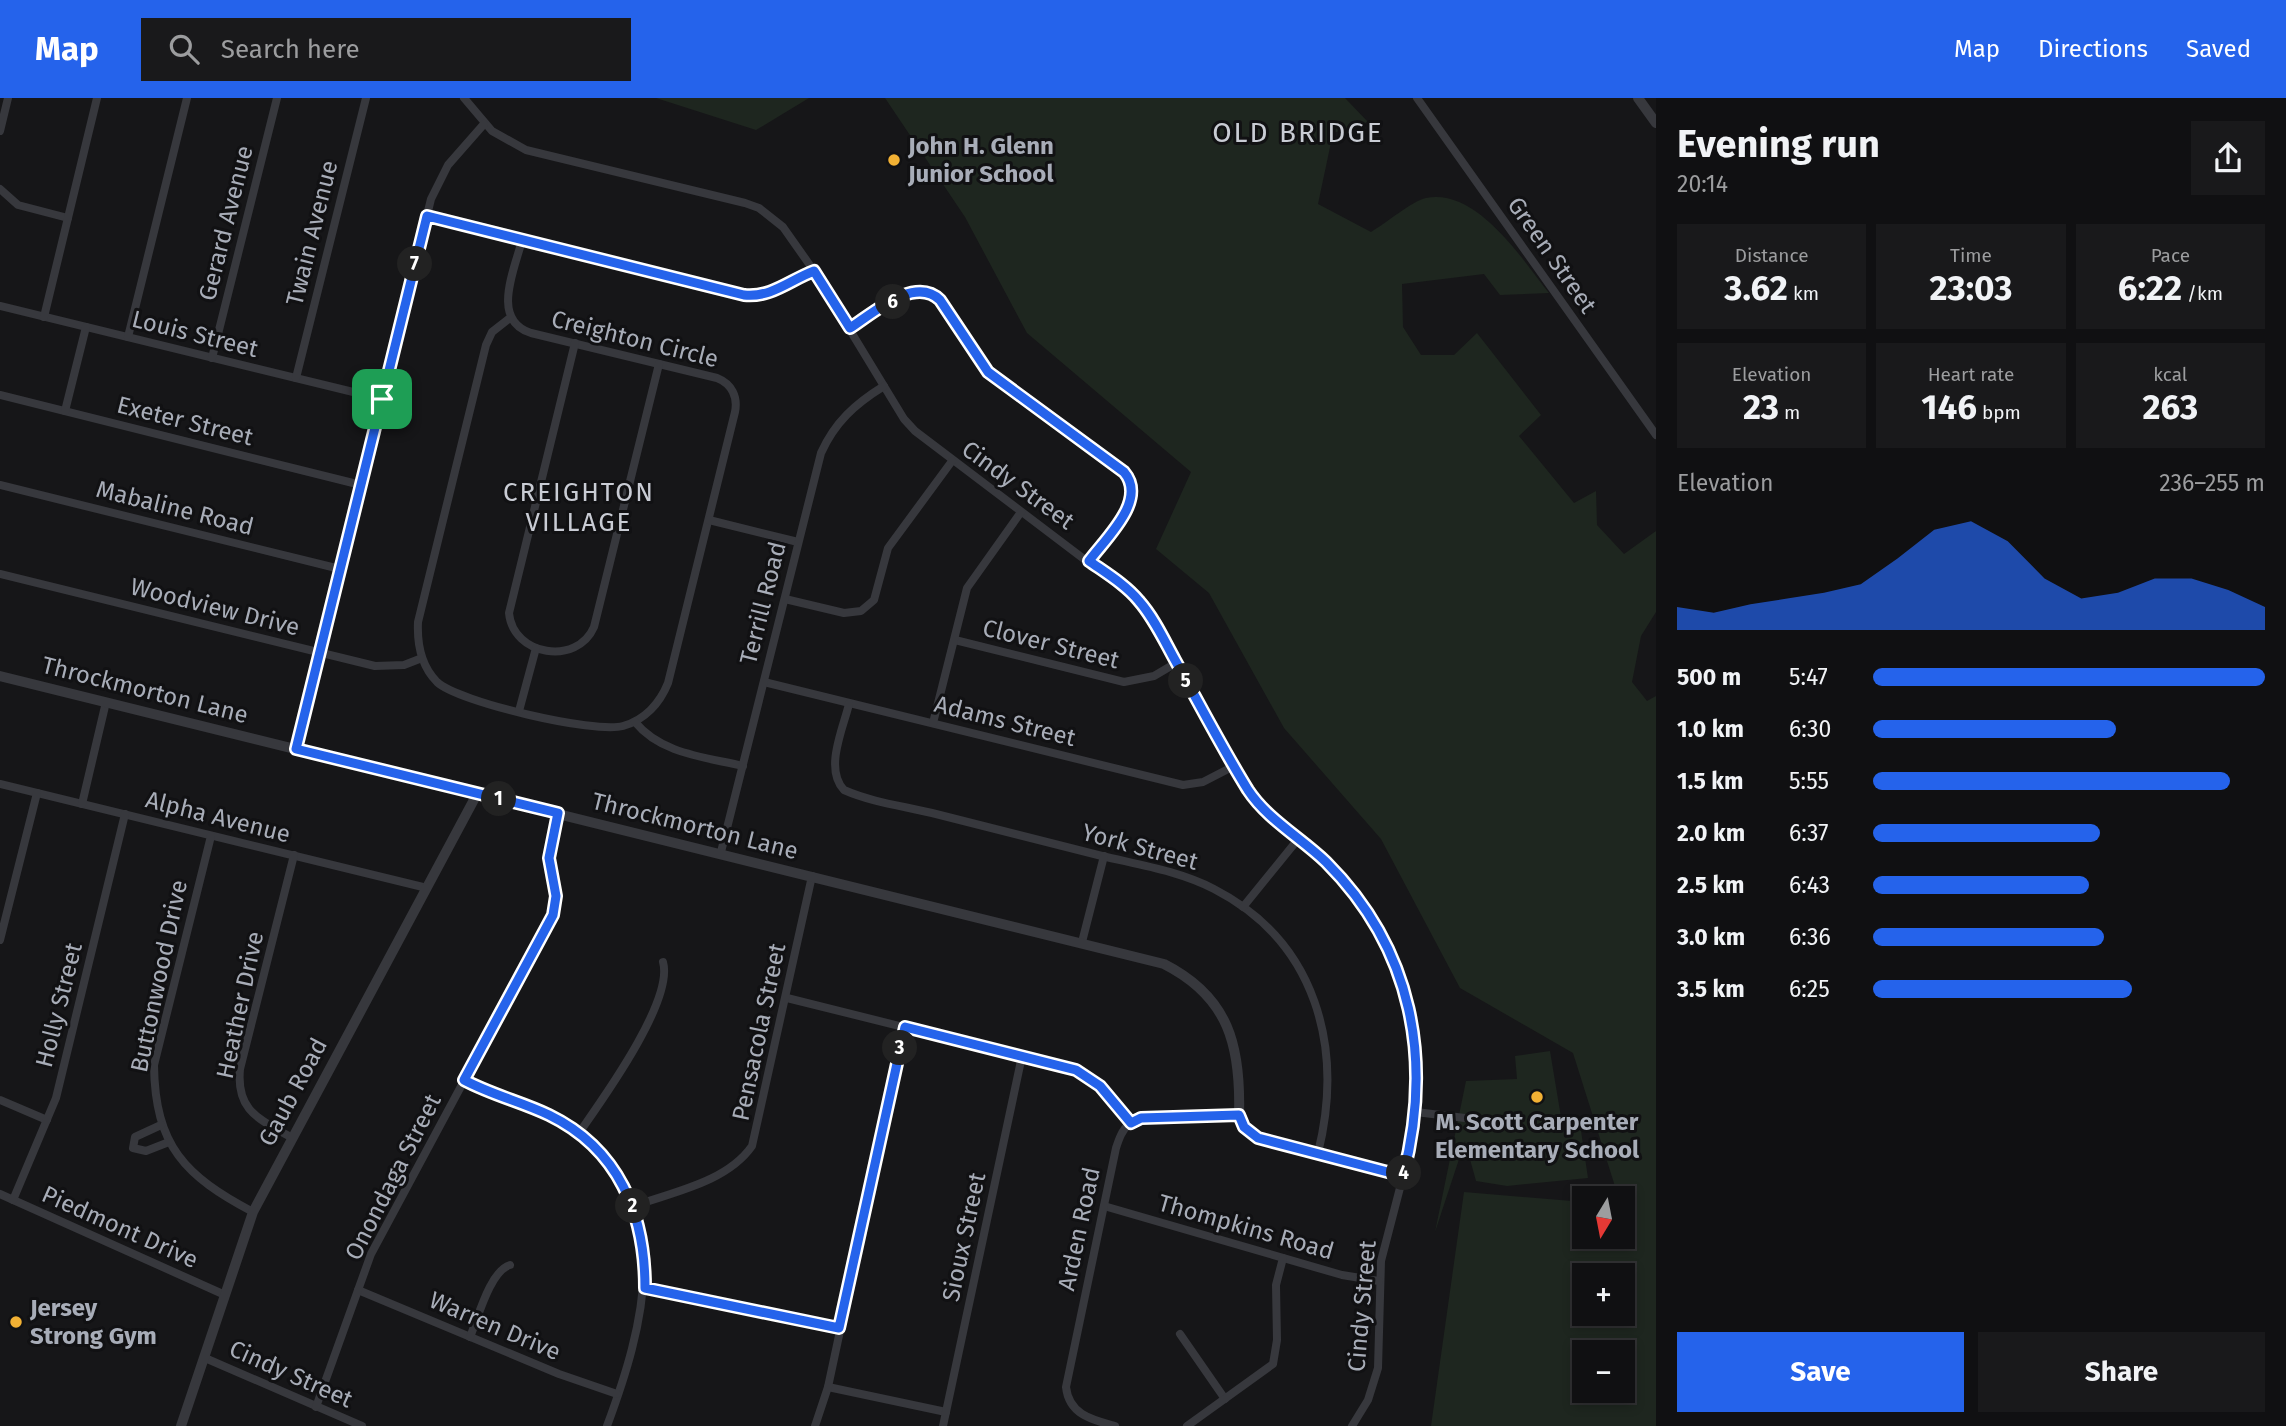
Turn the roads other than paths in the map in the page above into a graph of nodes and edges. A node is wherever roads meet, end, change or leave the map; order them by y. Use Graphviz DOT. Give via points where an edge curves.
graph roads {
  1 [pos="8,98"];
  2 [pos="97,98"];
  3 [pos="187,98"];
  4 [pos="276,98"];
  5 [pos="366,98"];
  6 [pos="464,98"];
  7 [pos="1417,98"];
  8 [pos="1638,98"];
  9 [pos="1656,123"];
  10 [pos="484,124"];
  11 [pos="0,131"];
  12 [pos="0,188"];
  13 [pos="427,216"];
  14 [pos="68,218"];
  15 [pos="522,240"];
  16 [pos="814,271"];
  17 [pos="0,306"];
  18 [pos="44,317"];
  19 [pos="510,318"];
  20 [pos="86,327"];
  21 [pos="850,328"];
  22 [pos="128,337"];
  23 [pos="575,344"];
  24 [pos="212,358"];
  25 [pos="659,364"];
  26 [pos="296,378"];
  27 [pos="884,386"];
  28 [pos="0,395"];
  29 [pos="382,399"];
  30 [pos="65,411"];
  31 [pos="1656,435"];
  32 [pos="951,461"];
  33 [pos="0,485"];
  34 [pos="361,485"];
  35 [pos="1021,512"];
  36 [pos="709,520"];
  37 [pos="798,542"];
  38 [pos="1089,561"];
  39 [pos="340,569"];
  40 [pos="0,574"];
  41 [pos="785,599"];
  42 [pos="955,640"];
  43 [pos="536,648"];
  44 [pos="319,653"];
  45 [pos="422,658"];
  46 [pos="1176,663"];
  47 [pos="0,676"];
  48 [pos="764,682"];
  49 [pos="106,702"];
  50 [pos="849,704"];
  51 [pos="519,711"];
  52 [pos="635,722"];
  53 [pos="933,723"];
  54 [pos="296,749"];
  55 [pos="743,766"];
  56 [pos="1234,766"];
  57 [pos="0,784"];
  58 [pos="37,793"];
  59 [pos="477,794"];
  60 [pos="82,804"];
  61 [pos="558,813"];
  62 [pos="125,814"];
  63 [pos="211,836"];
  64 [pos="1299,838"];
  65 [pos="722,852"];
  66 [pos="294,855"];
  67 [pos="1104,856"];
  68 [pos="811,876"];
  69 [pos="427,888"];
  70 [pos="1243,907"];
  71 [pos="0,940"];
  72 [pos="1082,942"];
  73 [pos="663,962"];
  74 [pos="786,998"];
  75 [pos="905,1027"];
  76 [pos="1022,1056"];
  77 [pos="464,1080"];
  78 [pos="0,1100"];
  79 [pos="1416,1112"];
  80 [pos="1239,1115"];
  81 [pos="1481,1120"];
  82 [pos="47,1121"];
  83 [pos="1131,1123"];
  84 [pos="161,1125"];
  85 [pos="579,1133"];
  86 [pos="292,1138"];
  87 [pos="169,1142"];
  88 [pos="1318,1153"];
  89 [pos="1403,1176"];
  90 [pos="0,1194"];
  91 [pos="13,1200"];
  92 [pos="634,1206"];
  93 [pos="1104,1206"];
  94 [pos="253,1212"];
  95 [pos="1283,1258"];
  96 [pos="510,1265"];
  97 [pos="1379,1281"];
  98 [pos="645,1288"];
  99 [pos="358,1290"];
  100 [pos="225,1295"];
  101 [pos="839,1328"];
  102 [pos="1180,1334"];
  103 [pos="470,1337"];
  104 [pos="205,1358"];
  105 [pos="828,1387"];
  106 [pos="617,1394"];
  107 [pos="1225,1399"];
  108 [pos="316,1407"];
  109 [pos="946,1412"];
  110 [pos="181,1426"];
  111 [pos="362,1426"];
  112 [pos="607,1426"];
  113 [pos="815,1426"];
  114 [pos="943,1426"];
  115 [pos="1115,1426"];
  116 [pos="1187,1426"];
  117 [pos="1352,1426"];
  1 -- 11 [label="street"];
  2 -- 14 [label="street"];
  3 -- 22 [label="street"];
  4 -- 24 [label="street, Gerard Avenue"];
  5 -- 26 [label="street, Twain Avenue"];
  6 -- 10 [label="street, Cindy Street"];
  7 -- 31 [label="street, Green Street"];
  8 -- 9 [label="street"];
  10 -- 13 [label="street" via="447,165"];
  10 -- 16 [label="street, Cindy Street" via="526,150 760,208 783,227"];
  12 -- 14 [label="street" via="19,205"];
  13 -- 15 [label="street"];
  13 -- 29 [label="street"];
  14 -- 18 [label="street"];
  15 -- 16 [label="street" via="751,296 769,293"];
  15 -- 19 [label="street" via="507,301"];
  16 -- 21 [label="street, Cindy Street"];
  17 -- 18 [label="street, Louis Street"];
  18 -- 20 [label="street, Louis Street"];
  19 -- 23 [label="street, Creighton Circle" via="526,331"];
  19 -- 45 [label="street" via="492,332 486,345 418,622"];
  20 -- 22 [label="street, Louis Street"];
  20 -- 30 [label="street"];
  21 -- 27 [label="street, Cindy Street"];
  21 -- 38 [label="street" via="911,292 936,296 988,372 1124,472 1132,487 1130,502"];
  22 -- 24 [label="street, Louis Street"];
  23 -- 25 [label="street, Creighton Circle"];
  23 -- 43 [label="street" via="509,613 516,634"];
  24 -- 26 [label="street, Louis Street"];
  25 -- 36 [label="street, Creighton Circle" via="723,380 736,397"];
  25 -- 43 [label="street" via="591,634 574,649"];
  26 -- 29 [label="street, Louis Street"];
  27 -- 32 [label="street, Cindy Street" via="904,419"];
  27 -- 37 [label="street, Terrill Road" via="852,408 827,439"];
  28 -- 30 [label="street, Exeter Street"];
  29 -- 34 [label="street"];
  30 -- 34 [label="street, Exeter Street"];
  32 -- 35 [label="street, Cindy Street"];
  32 -- 41 [label="street" via="888,548 877,592 868,607 844,613"];
  33 -- 39 [label="street, Mabaline Road"];
  34 -- 39 [label="street"];
  35 -- 38 [label="street, Cindy Street"];
  35 -- 42 [label="street" via="967,589"];
  36 -- 37 [label="street"];
  36 -- 52 [label="street, Creighton Circle" via="668,682 657,703"];
  37 -- 41 [label="street, Terrill Road"];
  38 -- 46 [label="street, Cindy Street" via="1138,600"];
  39 -- 44 [label="street"];
  40 -- 44 [label="street, Woodview Drive"];
  41 -- 48 [label="street, Terrill Road"];
  42 -- 46 [label="street, Clover Street" via="1124,682 1154,676"];
  42 -- 53 [label="street"];
  43 -- 51 [label="street"];
  44 -- 45 [label="street, Woodview Drive" via="389,667"];
  44 -- 54 [label="street"];
  45 -- 51 [label="street" via="431,675 450,691"];
  46 -- 56 [label="street, Cindy Street"];
  47 -- 49 [label="street, Throckmorton Lane"];
  48 -- 50 [label="street, Adams Street"];
  48 -- 55 [label="street, Terrill Road"];
  49 -- 54 [label="street, Throckmorton Lane"];
  49 -- 60 [label="street"];
  50 -- 53 [label="street, Adams Street"];
  50 -- 67 [label="street, York Street" via="834,767 844,790"];
  51 -- 52 [label="street" via="592,729"];
  52 -- 55 [label="street" via="651,740 669,748"];
  53 -- 56 [label="street, Adams Street" via="1183,785 1203,782"];
  54 -- 59 [label="street, Throckmorton Lane"];
  55 -- 65 [label="street, Terrill Road"];
  56 -- 64 [label="street, Cindy Street" via="1261,806"];
  57 -- 58 [label="street, Alpha Avenue"];
  58 -- 60 [label="street, Alpha Avenue"];
  58 -- 71 [label="street"];
  59 -- 61 [label="street, Throckmorton Lane"];
  59 -- 69 [label="street, Gaub Road"];
  60 -- 62 [label="street, Alpha Avenue"];
  61 -- 65 [label="street, Throckmorton Lane"];
  61 -- 77 [label="street, Onondaga Street" via="549,858 556,896 553,915"];
  62 -- 63 [label="street, Alpha Avenue"];
  62 -- 82 [label="street, Holly Street"];
  63 -- 66 [label="street, Alpha Avenue"];
  63 -- 84 [label="street, Buttonwood Drive" via="154,1065 154,1098"];
  64 -- 70 [label="street"];
  64 -- 79 [label="street, Cindy Street" via="1353,892 1394,962 1415,1043"];
  65 -- 68 [label="street, Throckmorton Lane"];
  66 -- 69 [label="street, Alpha Avenue"];
  66 -- 86 [label="street, Heather Drive" via="240,1069 239,1089 244,1105 255,1116"];
  67 -- 70 [label="street, York Street" via="1188,877"];
  67 -- 72 [label="street"];
  68 -- 72 [label="street, Throckmorton Lane"];
  68 -- 74 [label="street, Pensacola Street"];
  69 -- 86 [label="street, Gaub Road"];
  70 -- 88 [label="street, York Street" via="1292,959 1321,1021 1330,1082"];
  72 -- 80 [label="street, Throckmorton Lane" via="1164,964 1206,994 1234,1043"];
  73 -- 85 [label="street" via="666,974 646,1026"];
  74 -- 75 [label="street"];
  74 -- 92 [label="street, Pensacola Street" via="756,1135 746,1154 720,1174"];
  75 -- 76 [label="street"];
  75 -- 101 [label="street"];
  76 -- 83 [label="street" via="1088,1077"];
  76 -- 109 [label="street, Sioux Street"];
  77 -- 85 [label="street" via="550,1115"];
  77 -- 99 [label="street, Onondaga Street" via="371,1254"];
  78 -- 82 [label="street"];
  79 -- 81 [label="street"];
  79 -- 89 [label="street, Cindy Street"];
  80 -- 83 [label="street" via="1141,1118"];
  80 -- 88 [label="street" via="1244,1127 1258,1138"];
  82 -- 91 [label="street, Holly Street"];
  83 -- 93 [label="street, Arden Road" via="1119,1137"];
  84 -- 87 [label="street, Buttonwood Drive"];
  84 -- 87 [label="street" via="135,1137 133,1148 146,1151"];
  85 -- 92 [label="street" via="615,1173"];
  86 -- 94 [label="street, Gaub Road"];
  87 -- 94 [label="street, Buttonwood Drive" via="204,1184"];
  88 -- 89 [label="street"];
  89 -- 97 [label="street, Cindy Street"];
  90 -- 91 [label="street, Piedmont Drive"];
  91 -- 100 [label="street, Piedmont Drive"];
  92 -- 98 [label="street"];
  93 -- 95 [label="street, Thompkins Road"];
  93 -- 115 [label="street, Arden Road" via="1067,1391 1081,1414"];
  94 -- 100 [label="street, Gaub Road"];
  95 -- 97 [label="street, Thompkins Road"];
  95 -- 107 [label="street" via="1276,1285 1276,1357 1269,1369"];
  96 -- 103 [label="street" via="494,1280"];
  97 -- 117 [label="street, Cindy Street" via="1378,1368 1368,1400"];
  98 -- 101 [label="street"];
  98 -- 106 [label="street" via="638,1335"];
  99 -- 103 [label="street, Warren Drive"];
  99 -- 108 [label="street, Onondaga Street"];
  100 -- 104 [label="street, Gaub Road"];
  101 -- 105 [label="street"];
  102 -- 107 [label="street"];
  103 -- 106 [label="street, Warren Drive"];
  104 -- 108 [label="street, Cindy Street"];
  104 -- 110 [label="street, Gaub Road"];
  105 -- 109 [label="street"];
  105 -- 113 [label="street"];
  106 -- 112 [label="street"];
  107 -- 116 [label="street"];
  108 -- 111 [label="street, Cindy Street"];
  109 -- 114 [label="street, Sioux Street"];
}
